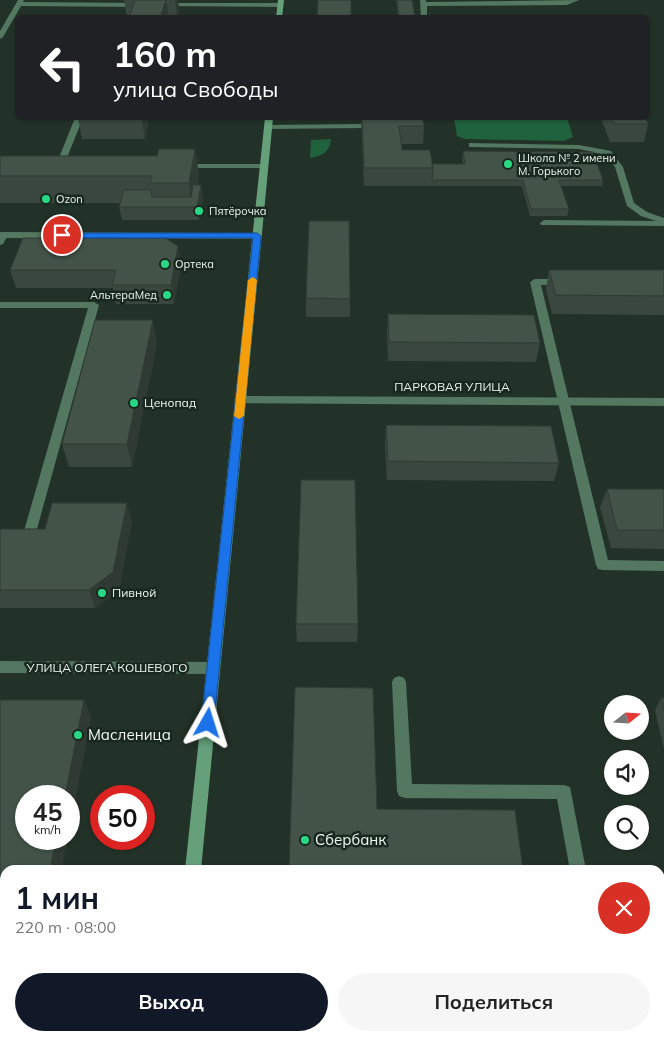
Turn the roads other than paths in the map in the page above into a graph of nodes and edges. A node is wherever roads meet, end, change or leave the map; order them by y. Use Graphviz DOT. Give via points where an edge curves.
graph roads {
  1 [pos="576,0"];
  2 [pos="20,2"];
  3 [pos="281,2"];
  4 [pos="423,2"];
  5 [pos="279,15"];
  6 [pos="424,15"];
  7 [pos="1,34"];
  8 [pos="78,120"];
  9 [pos="268,122"];
  10 [pos="361,126"];
  11 [pos="472,145"];
  12 [pos="70,165"];
  13 [pos="174,166"];
  14 [pos="264,166"];
  15 [pos="544,223"];
  16 [pos="664,223"];
  17 [pos="257,236"];
  18 [pos="1,237"];
  19 [pos="575,282"];
  20 [pos="0,305"];
  21 [pos="240,400"];
  22 [pos="564,401"];
  23 [pos="664,402"];
  24 [pos="0,536"];
  25 [pos="664,566"];
  26 [pos="0,667"];
  27 [pos="213,668"];
  28 [pos="399,682"];
  29 [pos="193,865"];
  30 [pos="577,865"];
  1 -- 4 [label="street" via="567,3"];
  2 -- 3 [label="street" via="122,8"];
  2 -- 7 [label="street"];
  3 -- 5 [label="main road"];
  4 -- 6 [label="street"];
  8 -- 12 [label="street" via="56,165"];
  9 -- 10 [label="street"];
  9 -- 14 [label="main road"];
  11 -- 16 [label="street" via="579,147 608,153 619,167 630,204"];
  13 -- 14 [label="street"];
  14 -- 17 [label="main road"];
  15 -- 16 [label="street"];
  17 -- 18 [label="street"];
  17 -- 21 [label="main road"];
  19 -- 22 [label="street" via="535,282"];
  20 -- 24 [label="street" via="94,305 29,536"];
  21 -- 22 [label="street, ПАРКОВАЯ УЛИЦА"];
  21 -- 27 [label="main road"];
  22 -- 23 [label="street, ПАРКОВАЯ УЛИЦА"];
  22 -- 25 [label="street" via="603,565"];
  26 -- 27 [label="street, УЛИЦА ОЛЕГА КОШЕВОГО"];
  27 -- 29 [label="main road"];
  28 -- 30 [label="street" via="405,791 564,792"];
}
